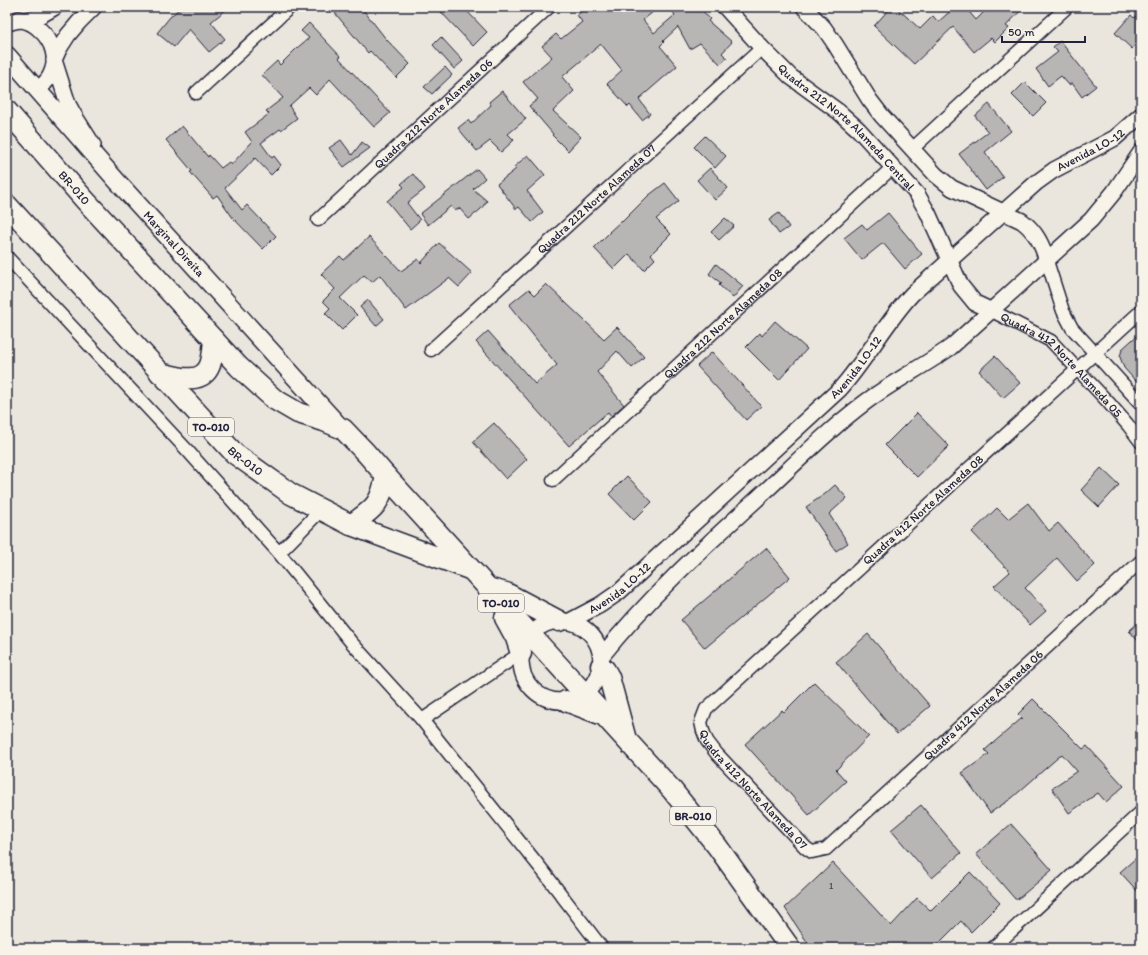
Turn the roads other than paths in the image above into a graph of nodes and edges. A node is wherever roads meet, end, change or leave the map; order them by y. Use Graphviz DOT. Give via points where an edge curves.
graph roads {
  1 [pos="55,7"];
  2 [pos="94,7"];
  3 [pos="290,7"];
  4 [pos="549,7"];
  5 [pos="725,7"];
  6 [pos="805,7"];
  7 [pos="1067,7"];
  8 [pos="7,15"];
  9 [pos="23,20"];
  10 [pos="7,24"];
  11 [pos="762,48"];
  12 [pos="7,55"];
  13 [pos="54,60"];
  14 [pos="37,90"];
  15 [pos="196,93"];
  16 [pos="7,111"];
  17 [pos="1141,115"];
  18 [pos="912,149"];
  19 [pos="1141,152"];
  20 [pos="892,167"];
  21 [pos="116,180"];
  22 [pos="7,205"];
  23 [pos="1003,212"];
  24 [pos="318,220"];
  25 [pos="7,257"];
  26 [pos="950,260"];
  27 [pos="1047,261"];
  28 [pos="992,311"];
  29 [pos="1141,311"];
  30 [pos="214,340"];
  31 [pos="431,350"];
  32 [pos="1095,353"];
  33 [pos="1078,369"];
  34 [pos="160,372"];
  35 [pos="1141,404"];
  36 [pos="343,429"];
  37 [pos="1141,442"];
  38 [pos="386,476"];
  39 [pos="553,480"];
  40 [pos="321,510"];
  41 [pos="351,525"];
  42 [pos="279,553"];
  43 [pos="1141,560"];
  44 [pos="472,570"];
  45 [pos="491,592"];
  46 [pos="564,622"];
  47 [pos="531,635"];
  48 [pos="521,652"];
  49 [pos="601,661"];
  50 [pos="575,698"];
  51 [pos="706,709"];
  52 [pos="422,720"];
  53 [pos="626,740"];
  54 [pos="1141,812"];
  55 [pos="826,849"];
  56 [pos="602,948"];
  57 [pos="790,948"];
  58 [pos="993,948"];
  1 -- 9 [label="street"];
  2 -- 13 [label="street" via="68,35"];
  3 -- 15 [label="street"];
  4 -- 24 [label="street, Quadra 212 Norte Alameda 06"];
  5 -- 11 [label="street, Quadra 212 Norte Alameda Central"];
  6 -- 18 [label="street" via="824,28 869,99"];
  7 -- 18 [label="street"];
  8 -- 9 [label="street"];
  9 -- 10 [label="street"];
  9 -- 13 [label="street" via="37,27 48,39 53,49"];
  11 -- 20 [label="street, Quadra 212 Norte Alameda Central" via="791,77 859,130"];
  11 -- 31 [label="street, Quadra 212 Norte Alameda 07"];
  12 -- 14 [label="main road, Marginal Direita"];
  13 -- 14 [label="street" via="50,76"];
  13 -- 21 [label="street" via="68,104"];
  14 -- 21 [label="main road, Marginal Direita"];
  16 -- 30 [label="highway, BR-010 / TO-010"];
  17 -- 23 [label="street, Avenida LO-12" via="1115,138 1049,174"];
  18 -- 23 [label="street" via="952,188"];
  19 -- 27 [label="street" via="1100,211"];
  20 -- 26 [label="street, Quadra 212 Norte Alameda Central" via="922,201"];
  20 -- 39 [label="street, Quadra 212 Norte Alameda 08"];
  21 -- 36 [label="main road, Marginal Direita"];
  22 -- 34 [label="highway, BR-010 / TO-010"];
  23 -- 26 [label="street, Avenida LO-12"];
  23 -- 27 [label="street" via="1030,227 1041,241"];
  25 -- 42 [label="street"];
  26 -- 28 [label="street" via="968,296"];
  26 -- 46 [label="street, Avenida LO-12" via="912,294 836,393 619,592 600,605"];
  27 -- 28 [label="street"];
  27 -- 32 [label="street, Quadra 412 Norte Alameda 05" via="1069,324"];
  28 -- 33 [label="street, Quadra 412 Norte Alameda 05" via="1051,341"];
  28 -- 49 [label="street" via="951,347 887,387 829,432 674,576 624,628"];
  29 -- 32 [label="street, Quadra 412 Norte Alameda 08"];
  30 -- 34 [label="highway" via="211,364 203,376 187,379"];
  30 -- 36 [label="highway, BR-010 / TO-010" via="274,399 298,413"];
  32 -- 33 [label="street, Quadra 412 Norte Alameda 08"];
  32 -- 35 [label="street, Quadra 412 Norte Alameda 05"];
  33 -- 37 [label="street, Quadra 412 Norte Alameda 05"];
  33 -- 51 [label="street, Quadra 412 Norte Alameda 08"];
  34 -- 40 [label="highway, BR-010 / TO-010" via="235,454 291,494"];
  36 -- 38 [label="highway, TO-010"];
  38 -- 41 [label="highway" via="379,501 372,510"];
  38 -- 44 [label="highway, TO-010"];
  40 -- 41 [label="highway, BR-010 / TO-010"];
  40 -- 42 [label="street"];
  41 -- 44 [label="highway, BR-010 / TO-010"];
  42 -- 52 [label="street" via="351,642"];
  43 -- 55 [label="street, Quadra 412 Norte Alameda 06"];
  44 -- 45 [label="highway, TO-010"];
  45 -- 46 [label="highway" via="506,593"];
  45 -- 47 [label="highway, TO-010"];
  45 -- 48 [label="highway"];
  46 -- 47 [label="street, Avenida LO-12" via="544,626"];
  46 -- 49 [label="street" via="580,626 590,634 598,645"];
  47 -- 48 [label="street"];
  47 -- 50 [label="highway, TO-010"];
  48 -- 50 [label="street" via="522,671 527,683 536,693 556,701"];
  48 -- 52 [label="street"];
  49 -- 50 [label="street" via="598,676 592,686"];
  49 -- 53 [label="highway" via="609,677"];
  50 -- 53 [label="highway, BR-010 / BR-010" via="604,716"];
  51 -- 55 [label="street, Quadra 412 Norte Alameda 07" via="701,722 703,732 717,754 806,848 812,852"];
  52 -- 56 [label="street"];
  53 -- 57 [label="highway, BR-010 / BR-010" via="672,790 717,846"];
  54 -- 58 [label="street"];
}
